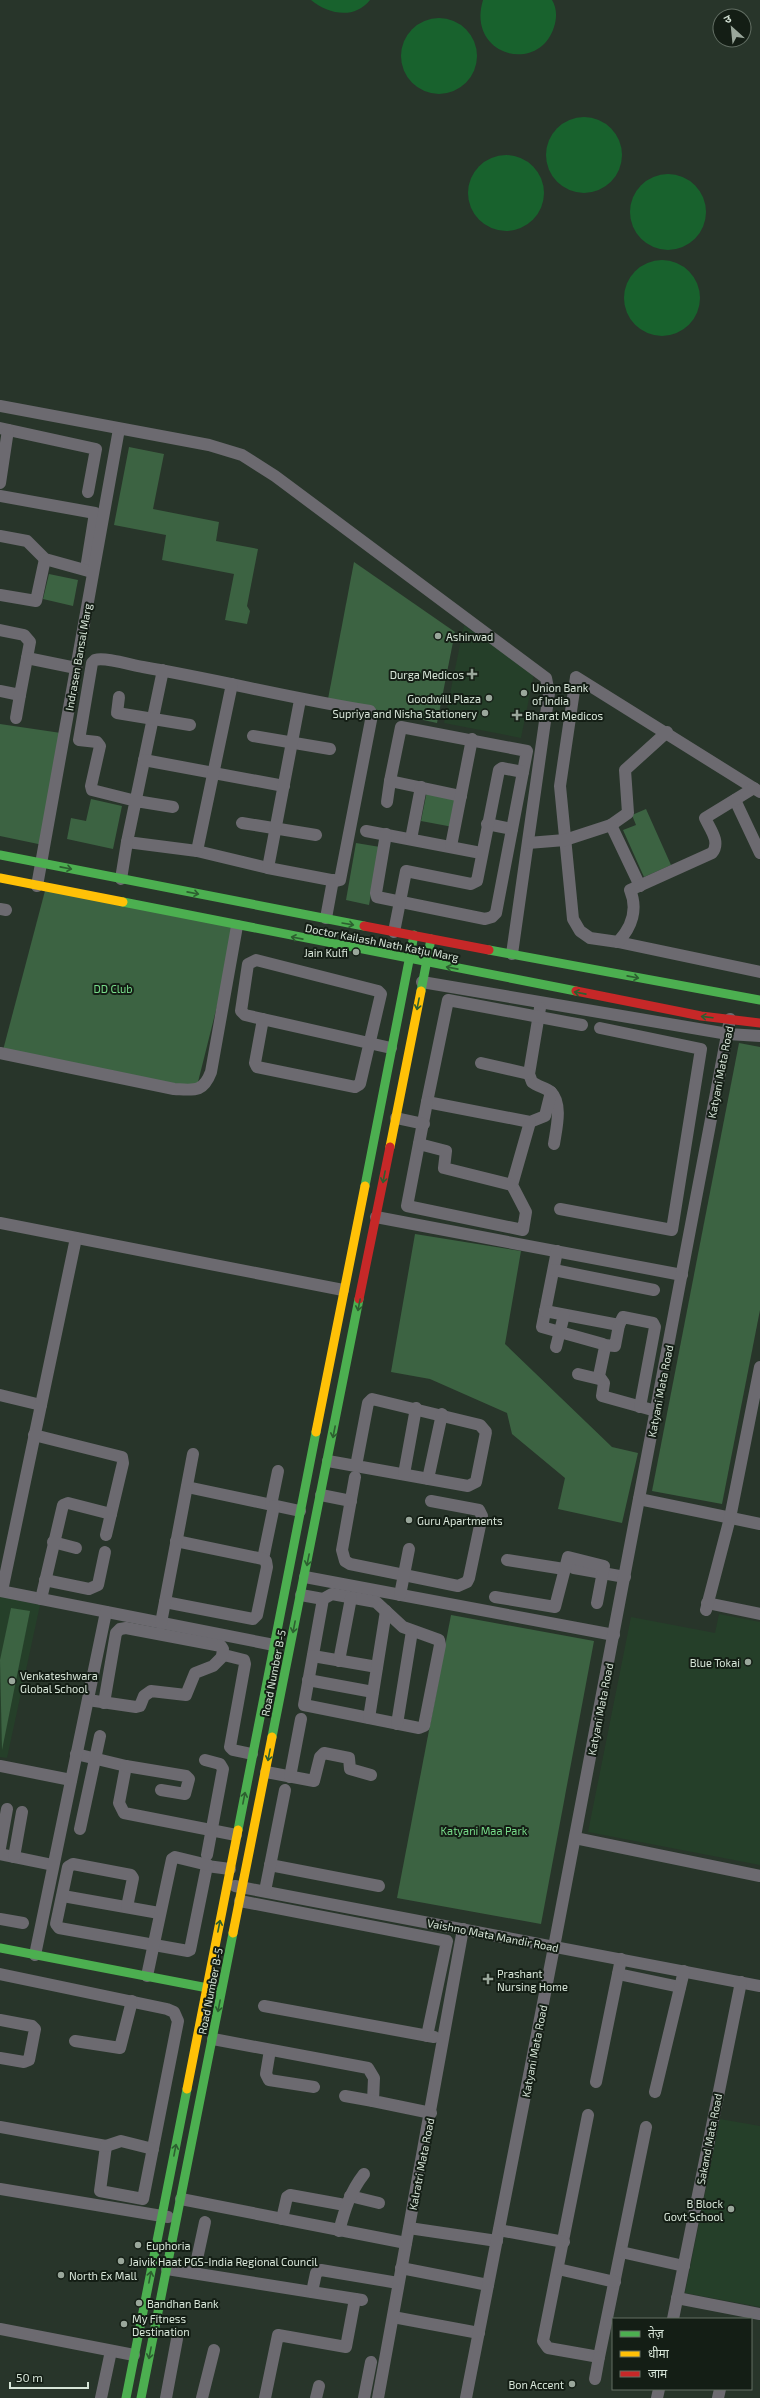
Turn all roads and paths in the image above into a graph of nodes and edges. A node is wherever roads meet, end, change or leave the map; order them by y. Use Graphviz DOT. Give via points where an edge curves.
graph roads {
  1 [pos="0,406"];
  2 [pos="4,429"];
  3 [pos="120,429"];
  4 [pos="2,464"];
  5 [pos="0,483"];
  6 [pos="88,492"];
  7 [pos="0,496"];
  8 [pos="0,536"];
  9 [pos="45,559"];
  10 [pos="90,571"];
  11 [pos="0,594"];
  12 [pos="0,630"];
  13 [pos="28,658"];
  14 [pos="76,668"];
  15 [pos="163,670"];
  16 [pos="232,684"];
  17 [pos="0,691"];
  18 [pos="20,695"];
  19 [pos="119,697"];
  20 [pos="300,700"];
  21 [pos="16,718"];
  22 [pos="153,720"];
  23 [pos="190,725"];
  24 [pos="666,732"];
  25 [pos="253,736"];
  26 [pos="472,739"];
  27 [pos="292,742"];
  28 [pos="330,748"];
  29 [pos="144,760"];
  30 [pos="213,771"];
  31 [pos="523,772"];
  32 [pos="390,781"];
  33 [pos="284,786"];
  34 [pos="421,787"];
  35 [pos="757,790"];
  36 [pos="461,796"];
  37 [pos="735,800"];
  38 [pos="136,801"];
  39 [pos="387,802"];
  40 [pos="173,807"];
  41 [pos="242,823"];
  42 [pos="487,824"];
  43 [pos="611,825"];
  44 [pos="276,828"];
  45 [pos="512,829"];
  46 [pos="366,831"];
  47 [pos="386,834"];
  48 [pos="316,835"];
  49 [pos="411,838"];
  50 [pos="565,840"];
  51 [pos="127,842"];
  52 [pos="528,843"];
  53 [pos="451,846"];
  54 [pos="197,851"];
  55 [pos="481,853"];
  56 [pos="760,853"];
  57 [pos="0,855"];
  58 [pos="42,863"];
  59 [pos="268,868"];
  60 [pos="0,878"];
  61 [pos="121,878"];
  62 [pos="333,880"];
  63 [pos="38,886"];
  64 [pos="640,886"];
  65 [pos="399,902"];
  66 [pos="326,918"];
  67 [pos="237,926"];
  68 [pos="394,932"];
  69 [pos="414,935"];
  70 [pos="432,938"];
  71 [pos="618,942"];
  72 [pos="512,954"];
  73 [pos="409,960"];
  74 [pos="426,963"];
  75 [pos="760,972"];
  76 [pos="422,982"];
  77 [pos="544,986"];
  78 [pos="760,1000"];
  79 [pos="541,1001"];
  80 [pos="538,1016"];
  81 [pos="628,1017"];
  82 [pos="263,1019"];
  83 [pos="730,1019"];
  84 [pos="760,1023"];
  85 [pos="582,1025"];
  86 [pos="600,1028"];
  87 [pos="625,1033"];
  88 [pos="728,1034"];
  89 [pos="760,1036"];
  90 [pos="370,1043"];
  91 [pos="391,1048"];
  92 [pos="0,1053"];
  93 [pos="481,1063"];
  94 [pos="529,1074"];
  95 [pos="551,1092"];
  96 [pos="427,1102"];
  97 [pos="691,1111"];
  98 [pos="713,1114"];
  99 [pos="396,1118"];
  100 [pos="530,1122"];
  101 [pos="424,1124"];
  102 [pos="420,1144"];
  103 [pos="554,1144"];
  104 [pos="512,1185"];
  105 [pos="560,1209"];
  106 [pos="376,1217"];
  107 [pos="0,1223"];
  108 [pos="76,1238"];
  109 [pos="557,1251"];
  110 [pos="554,1270"];
  111 [pos="682,1275"];
  112 [pos="344,1290"];
  113 [pos="654,1290"];
  114 [pos="545,1311"];
  115 [pos="564,1314"];
  116 [pos="619,1325"];
  117 [pos="559,1333"];
  118 [pos="604,1345"];
  119 [pos="556,1347"];
  120 [pos="760,1367"];
  121 [pos="578,1374"];
  122 [pos="599,1379"];
  123 [pos="757,1395"];
  124 [pos="0,1396"];
  125 [pos="41,1405"];
  126 [pos="640,1407"];
  127 [pos="416,1408"];
  128 [pos="656,1411"];
  129 [pos="442,1414"];
  130 [pos="34,1436"];
  131 [pos="193,1454"];
  132 [pos="328,1460"];
  133 [pos="278,1471"];
  134 [pos="355,1472"];
  135 [pos="404,1474"];
  136 [pos="428,1479"];
  137 [pos="187,1487"];
  138 [pos="321,1495"];
  139 [pos="640,1499"];
  140 [pos="431,1500"];
  141 [pos="351,1501"];
  142 [pos="272,1505"];
  143 [pos="300,1511"];
  144 [pos="111,1514"];
  145 [pos="730,1518"];
  146 [pos="760,1524"];
  147 [pos="106,1535"];
  148 [pos="176,1541"];
  149 [pos="53,1542"];
  150 [pos="76,1548"];
  151 [pos="409,1548"];
  152 [pos="105,1552"];
  153 [pos="263,1559"];
  154 [pos="507,1560"];
  155 [pos="569,1569"];
  156 [pos="603,1574"];
  157 [pos="404,1575"];
  158 [pos="624,1578"];
  159 [pos="45,1580"];
  160 [pos="303,1587"];
  161 [pos="1,1591"];
  162 [pos="400,1595"];
  163 [pos="495,1597"];
  164 [pos="351,1598"];
  165 [pos="41,1599"];
  166 [pos="323,1599"];
  167 [pos="164,1602"];
  168 [pos="597,1603"];
  169 [pos="386,1611"];
  170 [pos="106,1612"];
  171 [pos="760,1614"];
  172 [pos="161,1623"];
  173 [pos="412,1631"];
  174 [pos="614,1635"];
  175 [pos="274,1645"];
  176 [pos="222,1656"];
  177 [pos="313,1656"];
  178 [pos="340,1660"];
  179 [pos="377,1667"];
  180 [pos="308,1680"];
  181 [pos="373,1692"];
  182 [pos="88,1700"];
  183 [pos="104,1702"];
  184 [pos="369,1718"];
  185 [pos="301,1719"];
  186 [pos="397,1724"];
  187 [pos="100,1736"];
  188 [pos="76,1754"];
  189 [pos="252,1754"];
  190 [pos="95,1759"];
  191 [pos="205,1760"];
  192 [pos="0,1766"];
  193 [pos="126,1766"];
  194 [pos="266,1772"];
  195 [pos="371,1775"];
  196 [pos="290,1777"];
  197 [pos="71,1780"];
  198 [pos="160,1790"];
  199 [pos="285,1790"];
  200 [pos="4,1808"];
  201 [pos="80,1829"];
  202 [pos="212,1830"];
  203 [pos="236,1836"];
  204 [pos="575,1838"];
  205 [pos="0,1848"];
  206 [pos="0,1854"];
  207 [pos="14,1857"];
  208 [pos="208,1860"];
  209 [pos="53,1865"];
  210 [pos="270,1865"];
  211 [pos="230,1869"];
  212 [pos="760,1876"];
  213 [pos="227,1884"];
  214 [pos="379,1886"];
  215 [pos="243,1887"];
  216 [pos="265,1891"];
  217 [pos="63,1896"];
  218 [pos="240,1901"];
  219 [pos="127,1908"];
  220 [pos="159,1913"];
  221 [pos="0,1919"];
  222 [pos="23,1923"];
  223 [pos="463,1929"];
  224 [pos="153,1945"];
  225 [pos="554,1947"];
  226 [pos="0,1948"];
  227 [pos="35,1954"];
  228 [pos="621,1959"];
  229 [pos="684,1971"];
  230 [pos="0,1974"];
  231 [pos="618,1974"];
  232 [pos="147,1976"];
  233 [pos="741,1982"];
  234 [pos="760,1986"];
  235 [pos="206,1988"];
  236 [pos="680,1988"];
  237 [pos="222,1990"];
  238 [pos="132,2001"];
  239 [pos="264,2006"];
  240 [pos="0,2020"];
  241 [pos="427,2036"];
  242 [pos="443,2039"];
  243 [pos="213,2040"];
  244 [pos="75,2041"];
  245 [pos="270,2050"];
  246 [pos="0,2058"];
  247 [pos="596,2082"];
  248 [pos="314,2088"];
  249 [pos="655,2092"];
  250 [pos="163,2096"];
  251 [pos="345,2096"];
  252 [pos="373,2101"];
  253 [pos="184,2103"];
  254 [pos="431,2113"];
  255 [pos="588,2115"];
  256 [pos="0,2127"];
  257 [pos="646,2127"];
  258 [pos="106,2146"];
  259 [pos="153,2149"];
  260 [pos="364,2174"];
  261 [pos="0,2189"];
  262 [pos="181,2199"];
  263 [pos="348,2200"];
  264 [pos="379,2203"];
  265 [pos="162,2216"];
  266 [pos="177,2218"];
  267 [pos="282,2219"];
  268 [pos="205,2222"];
  269 [pos="409,2228"];
  270 [pos="340,2231"];
  271 [pos="498,2236"];
  272 [pos="564,2242"];
  273 [pos="406,2243"];
  274 [pos="621,2252"];
  275 [pos="684,2266"];
  276 [pos="401,2268"];
  277 [pos="167,2269"];
  278 [pos="558,2269"];
  279 [pos="194,2273"];
  280 [pos="615,2282"];
  281 [pos="398,2283"];
  282 [pos="488,2285"];
  283 [pos="312,2292"];
  284 [pos="677,2298"];
  285 [pos="737,2314"];
  286 [pos="760,2314"];
  287 [pos="393,2316"];
  288 [pos="673,2318"];
  289 [pos="0,2328"];
  290 [pos="479,2332"];
  291 [pos="177,2339"];
  292 [pos="214,2350"];
  293 [pos="111,2351"];
  294 [pos="134,2355"];
  295 [pos="599,2357"];
  296 [pos="371,2362"];
  297 [pos="595,2379"];
  298 [pos="319,2386"];
  299 [pos="101,2398"];
  300 [pos="126,2398"];
  301 [pos="141,2398"];
  302 [pos="166,2398"];
  303 [pos="202,2398"];
  304 [pos="265,2398"];
  305 [pos="316,2398"];
  306 [pos="364,2398"];
  307 [pos="378,2398"];
  308 [pos="466,2398"];
  1 -- 3 [label="street"];
  2 -- 4 [label="street"];
  2 -- 6 [label="street" via="96,449"];
  3 -- 10 [label="street, Indrasen Bansal Marg"];
  3 -- 52 [label="street" via="209,445 242,455 287,485 546,678 549,693"];
  4 -- 5 [label="street"];
  7 -- 10 [label="street" via="95,513"];
  8 -- 9 [label="street" via="27,541"];
  9 -- 10 [label="street"];
  9 -- 11 [label="street" via="36,602"];
  10 -- 14 [label="street, Indrasen Bansal Marg"];
  12 -- 13 [label="street" via="28,637"];
  13 -- 14 [label="street"];
  13 -- 18 [label="street"];
  14 -- 58 [label="street, Indrasen Bansal Marg"];
  15 -- 16 [label="street"];
  15 -- 22 [label="street"];
  15 -- 38 [label="street" via="98,659 92,663 79,740 97,742 100,746 90,786 92,790"];
  16 -- 20 [label="street"];
  16 -- 30 [label="street"];
  17 -- 18 [label="street"];
  18 -- 21 [label="street"];
  19 -- 22 [label="street" via="117,713"];
  20 -- 27 [label="street"];
  20 -- 62 [label="street" via="372,713 342,876 340,880"];
  22 -- 23 [label="street"];
  22 -- 29 [label="street"];
  24 -- 35 [label="street"];
  24 -- 43 [label="street" via="625,770 628,813"];
  24 -- 50 [label="street" via="576,677 560,786"];
  25 -- 27 [label="street"];
  26 -- 31 [label="street" via="526,750"];
  26 -- 32 [label="street" via="401,726"];
  26 -- 36 [label="street"];
  27 -- 28 [label="street"];
  27 -- 33 [label="street"];
  29 -- 30 [label="street"];
  29 -- 38 [label="street"];
  30 -- 33 [label="street"];
  30 -- 54 [label="street"];
  31 -- 42 [label="street" via="502,768 499,770"];
  31 -- 45 [label="street"];
  32 -- 34 [label="street"];
  32 -- 39 [label="street"];
  33 -- 44 [label="street"];
  34 -- 36 [label="street"];
  34 -- 49 [label="street"];
  35 -- 37 [label="street"];
  36 -- 53 [label="street"];
  37 -- 56 [label="street"];
  37 -- 64 [label="street" via="705,818 716,841 716,848 712,853"];
  38 -- 40 [label="street"];
  38 -- 51 [label="street"];
  41 -- 44 [label="street"];
  42 -- 45 [label="street"];
  42 -- 55 [label="street"];
  43 -- 50 [label="street"];
  43 -- 64 [label="street"];
  44 -- 48 [label="street"];
  44 -- 59 [label="street"];
  45 -- 65 [label="street" via="496,912 492,917 485,919"];
  46 -- 47 [label="street"];
  47 -- 49 [label="street"];
  47 -- 65 [label="street" via="376,893 380,899"];
  49 -- 53 [label="street"];
  50 -- 52 [label="street"];
  50 -- 71 [label="street" via="573,919 580,931 590,938"];
  51 -- 54 [label="street"];
  51 -- 61 [label="street"];
  52 -- 72 [label="street"];
  53 -- 55 [label="street"];
  54 -- 59 [label="street"];
  55 -- 65 [label="street" via="474,883 406,871"];
  57 -- 58 [label="street, Doctor Kailash Nath Katju Marg"];
  58 -- 61 [label="street, Doctor Kailash Nath Katju Marg, one-way"];
  58 -- 63 [label="street, Indrasen Bansal Marg"];
  59 -- 62 [label="street"];
  60 -- 63 [label="street, Doctor Kailash Nath Katju Marg"];
  61 -- 66 [label="street, Doctor Kailash Nath Katju Marg, one-way"];
  62 -- 66 [label="street"];
  63 -- 67 [label="street, Doctor Kailash Nath Katju Marg"];
  64 -- 71 [label="street" via="630,890 633,898 633,915 629,930"];
  65 -- 68 [label="street"];
  66 -- 68 [label="street, Doctor Kailash Nath Katju Marg, one-way"];
  73 -- 67 [label="street, Doctor Kailash Nath Katju Marg, one-way"];
  67 -- 92 [label="street" via="211,1072 207,1084 196,1090 174,1089"];
  68 -- 69 [label="street, Doctor Kailash Nath Katju Marg"];
  69 -- 70 [label="street, Doctor Kailash Nath Katju Marg"];
  69 -- 73 [label="street"];
  70 -- 72 [label="street, Doctor Kailash Nath Katju Marg"];
  70 -- 74 [label="street, Road Number B-5"];
  71 -- 75 [label="street"];
  72 -- 78 [label="street, Doctor Kailash Nath Katju Marg, one-way"];
  73 -- 74 [label="street, Doctor Kailash Nath Katju Marg"];
  73 -- 91 [label="street"];
  74 -- 76 [label="street, Road Number B-5"];
  77 -- 74 [label="street, Doctor Kailash Nath Katju Marg, one-way"];
  76 -- 79 [label="street"];
  76 -- 99 [label="street, Road Number B-5, one-way"];
  77 -- 79 [label="street"];
  83 -- 77 [label="street, Doctor Kailash Nath Katju Marg, one-way" via="701,1016"];
  79 -- 80 [label="street"];
  79 -- 81 [label="street"];
  80 -- 85 [label="street"];
  80 -- 94 [label="street"];
  80 -- 96 [label="street" via="448,1000"];
  81 -- 87 [label="street"];
  81 -- 88 [label="street"];
  82 -- 90 [label="street"];
  82 -- 90 [label="street" via="255,1062 259,1068 355,1087 360,1084"];
  82 -- 90 [label="street" via="245,1015 241,1011 248,964 256,960 378,991 381,994"];
  83 -- 84 [label="street, Doctor Kailash Nath Katju Marg"];
  83 -- 88 [label="street, Katyani Mata Road"];
  86 -- 87 [label="street"];
  87 -- 97 [label="street" via="701,1049"];
  88 -- 89 [label="street"];
  88 -- 98 [label="street, Katyani Mata Road"];
  90 -- 91 [label="street"];
  91 -- 112 [label="street"];
  93 -- 94 [label="street"];
  94 -- 95 [label="street" via="532,1082"];
  95 -- 100 [label="street" via="545,1116"];
  95 -- 103 [label="street" via="558,1109"];
  96 -- 100 [label="street"];
  96 -- 101 [label="street"];
  97 -- 98 [label="street"];
  97 -- 105 [label="street" via="672,1230"];
  98 -- 111 [label="street, Katyani Mata Road"];
  99 -- 101 [label="street"];
  99 -- 106 [label="street, Road Number B-5, one-way"];
  100 -- 104 [label="street"];
  101 -- 102 [label="street"];
  102 -- 104 [label="street" via="446,1151 444,1168"];
  102 -- 104 [label="street" via="407,1206 524,1230 526,1212"];
  106 -- 109 [label="street"];
  106 -- 132 [label="street, Road Number B-5, one-way"];
  107 -- 108 [label="street"];
  108 -- 112 [label="street"];
  108 -- 125 [label="street"];
  109 -- 110 [label="street"];
  109 -- 111 [label="street"];
  110 -- 113 [label="street"];
  110 -- 114 [label="street"];
  111 -- 128 [label="street, Katyani Mata Road"];
  112 -- 143 [label="street"];
  114 -- 115 [label="street"];
  114 -- 117 [label="street" via="542,1327"];
  115 -- 116 [label="street"];
  115 -- 117 [label="street"];
  116 -- 118 [label="street" via="616,1346"];
  116 -- 126 [label="street" via="623,1317 655,1325"];
  117 -- 118 [label="street"];
  117 -- 119 [label="street"];
  118 -- 122 [label="street"];
  120 -- 123 [label="street"];
  121 -- 122 [label="street"];
  122 -- 126 [label="street" via="604,1383 602,1396"];
  123 -- 145 [label="street"];
  124 -- 125 [label="street"];
  125 -- 130 [label="street"];
  126 -- 128 [label="street"];
  127 -- 129 [label="street"];
  127 -- 134 [label="street" via="375,1398 369,1401"];
  127 -- 135 [label="street"];
  128 -- 139 [label="street, Katyani Mata Road"];
  129 -- 136 [label="street"];
  129 -- 136 [label="street" via="480,1425 486,1435 474,1484 468,1486"];
  130 -- 144 [label="street" via="122,1457 123,1463"];
  130 -- 161 [label="street"];
  131 -- 137 [label="street"];
  132 -- 134 [label="street"];
  132 -- 138 [label="street, Road Number B-5"];
  133 -- 142 [label="street"];
  134 -- 135 [label="street"];
  134 -- 141 [label="street"];
  135 -- 136 [label="street"];
  137 -- 142 [label="street"];
  137 -- 148 [label="street"];
  138 -- 141 [label="street"];
  138 -- 160 [label="street, Road Number B-5, one-way"];
  139 -- 145 [label="street"];
  139 -- 158 [label="street, Katyani Mata Road"];
  140 -- 157 [label="street" via="481,1512 482,1518 469,1578 467,1582 458,1586"];
  141 -- 157 [label="street" via="342,1550 345,1561"];
  142 -- 143 [label="street"];
  142 -- 153 [label="street"];
  143 -- 175 [label="street"];
  144 -- 147 [label="street"];
  144 -- 149 [label="street" via="65,1504 61,1508"];
  145 -- 146 [label="street"];
  145 -- 171 [label="street" via="707,1606"];
  148 -- 153 [label="street"];
  148 -- 167 [label="street"];
  149 -- 150 [label="street"];
  149 -- 159 [label="street"];
  151 -- 157 [label="street"];
  152 -- 159 [label="street" via="98,1585 95,1587"];
  153 -- 167 [label="street" via="266,1560 267,1567 257,1615 253,1619"];
  154 -- 155 [label="street"];
  155 -- 156 [label="street"];
  155 -- 163 [label="street" via="553,1608"];
  156 -- 158 [label="street"];
  156 -- 168 [label="street"];
  157 -- 162 [label="street"];
  158 -- 174 [label="street, Katyani Mata Road"];
  159 -- 165 [label="street"];
  160 -- 162 [label="street"];
  160 -- 166 [label="street"];
  160 -- 194 [label="street, Road Number B-5, one-way"];
  161 -- 165 [label="street"];
  162 -- 174 [label="street"];
  164 -- 166 [label="street" via="330,1594"];
  164 -- 169 [label="street" via="376,1602"];
  164 -- 178 [label="street"];
  165 -- 170 [label="street"];
  166 -- 177 [label="street"];
  167 -- 172 [label="street"];
  169 -- 173 [label="street" via="397,1624"];
  169 -- 179 [label="street"];
  170 -- 172 [label="street"];
  170 -- 182 [label="street"];
  172 -- 175 [label="street"];
  173 -- 186 [label="street"];
  173 -- 186 [label="street" via="438,1638 440,1645 425,1724 419,1728"];
  174 -- 204 [label="street, Katyani Mata Road"];
  175 -- 189 [label="street"];
  176 -- 183 [label="street" via="213,1666 195,1673 186,1695 151,1691 144,1696 138,1707"];
  176 -- 183 [label="street" via="221,1646 120,1629 116,1633"];
  176 -- 189 [label="street" via="245,1661 230,1747"];
  177 -- 178 [label="street"];
  177 -- 180 [label="street"];
  178 -- 179 [label="street"];
  179 -- 181 [label="street"];
  180 -- 181 [label="street"];
  180 -- 184 [label="street" via="304,1705"];
  181 -- 184 [label="street"];
  182 -- 183 [label="street"];
  182 -- 188 [label="street"];
  184 -- 186 [label="street"];
  185 -- 196 [label="street"];
  187 -- 190 [label="street"];
  188 -- 190 [label="street"];
  188 -- 197 [label="street"];
  203 -- 189 [label="street, one-way"];
  190 -- 193 [label="street"];
  190 -- 201 [label="street"];
  191 -- 202 [label="street" via="223,1767"];
  192 -- 197 [label="street"];
  193 -- 198 [label="street" via="186,1776 189,1779 185,1794"];
  193 -- 202 [label="street" via="119,1803 124,1813"];
  194 -- 196 [label="street"];
  194 -- 215 [label="street, Road Number B-5"];
  195 -- 196 [label="street" via="350,1769 349,1758 324,1753 320,1757 314,1781"];
  197 -- 209 [label="street"];
  199 -- 210 [label="street"];
  200 -- 205 [label="street"];
  200 -- 207 [label="street" via="27,1813"];
  202 -- 203 [label="street"];
  202 -- 208 [label="street"];
  203 -- 211 [label="street"];
  204 -- 212 [label="street"];
  204 -- 225 [label="street, Katyani Mata Road"];
  206 -- 207 [label="street"];
  207 -- 209 [label="street"];
  208 -- 211 [label="street"];
  208 -- 220 [label="street" via="175,1857 172,1859"];
  208 -- 224 [label="street" via="190,1950 185,1952"];
  209 -- 227 [label="street"];
  210 -- 214 [label="street"];
  210 -- 216 [label="street"];
  211 -- 213 [label="street"];
  213 -- 215 [label="street, Vaishno Mata Mandir Road"];
  235 -- 213 [label="street, one-way"];
  215 -- 216 [label="street, Vaishno Mata Mandir Road"];
  215 -- 218 [label="street, Road Number B-5"];
  216 -- 223 [label="street, Vaishno Mata Mandir Road"];
  217 -- 219 [label="street"];
  217 -- 219 [label="street" via="68,1867 73,1864 131,1875 133,1878"];
  217 -- 224 [label="street" via="57,1926"];
  218 -- 237 [label="street, Road Number B-5"];
  218 -- 241 [label="street" via="447,1941"];
  219 -- 220 [label="street"];
  220 -- 224 [label="street"];
  221 -- 222 [label="street"];
  223 -- 225 [label="street, Vaishno Mata Mandir Road"];
  223 -- 242 [label="street, Kalratri Mata Road"];
  224 -- 232 [label="street"];
  225 -- 228 [label="street, Vaishno Mata Mandir Road"];
  225 -- 271 [label="street, Katyani Mata Road"];
  226 -- 227 [label="street"];
  227 -- 232 [label="street"];
  228 -- 229 [label="street, Vaishno Mata Mandir Road"];
  228 -- 231 [label="street"];
  229 -- 233 [label="street, Vaishno Mata Mandir Road"];
  229 -- 236 [label="street"];
  230 -- 238 [label="street"];
  231 -- 236 [label="street"];
  231 -- 247 [label="street"];
  232 -- 235 [label="street"];
  233 -- 234 [label="street, Vaishno Mata Mandir Road"];
  233 -- 275 [label="street, Sakand Mata Road"];
  235 -- 237 [label="street"];
  235 -- 253 [label="street"];
  236 -- 249 [label="street"];
  237 -- 243 [label="street, Road Number B-5, one-way"];
  238 -- 244 [label="street" via="120,2048"];
  238 -- 250 [label="street" via="171,2010 178,2018"];
  239 -- 241 [label="street"];
  240 -- 246 [label="street" via="32,2026 35,2029 29,2060 24,2062"];
  241 -- 242 [label="street"];
  242 -- 254 [label="street, Kalratri Mata Road"];
  243 -- 245 [label="street"];
  243 -- 262 [label="street, Road Number B-5"];
  245 -- 248 [label="street" via="266,2074 268,2080"];
  245 -- 252 [label="street" via="368,2068 374,2078"];
  250 -- 253 [label="street"];
  250 -- 259 [label="street"];
  251 -- 252 [label="street"];
  252 -- 254 [label="street"];
  265 -- 253 [label="street, one-way"];
  254 -- 269 [label="street, Kalratri Mata Road"];
  255 -- 272 [label="street"];
  256 -- 258 [label="street"];
  257 -- 274 [label="street"];
  258 -- 259 [label="street" via="121,2141"];
  258 -- 259 [label="street" via="100,2191 141,2199 144,2198"];
  260 -- 263 [label="street"];
  261 -- 265 [label="street"];
  262 -- 266 [label="street, Road Number B-5"];
  262 -- 267 [label="street"];
  263 -- 264 [label="street"];
  263 -- 267 [label="street" via="290,2195 287,2197"];
  263 -- 270 [label="street"];
  265 -- 266 [label="street"];
  294 -- 265 [label="street, one-way"];
  266 -- 277 [label="street, Road Number B-5"];
  267 -- 270 [label="street"];
  268 -- 279 [label="street"];
  269 -- 271 [label="street"];
  269 -- 273 [label="street, Kalratri Mata Road"];
  270 -- 273 [label="street"];
  271 -- 272 [label="street"];
  271 -- 282 [label="street, Katyani Mata Road"];
  272 -- 278 [label="street"];
  273 -- 276 [label="street, Kalratri Mata Road"];
  274 -- 275 [label="street"];
  274 -- 280 [label="street"];
  275 -- 284 [label="street, Sakand Mata Road"];
  276 -- 281 [label="street, Kalratri Mata Road"];
  276 -- 282 [label="street"];
  277 -- 279 [label="street"];
  277 -- 301 [label="street, Road Number B-5, one-way"];
  278 -- 280 [label="street"];
  278 -- 295 [label="street" via="544,2345 548,2348"];
  279 -- 283 [label="street"];
  280 -- 295 [label="street"];
  281 -- 283 [label="street" via="321,2270 316,2273"];
  281 -- 287 [label="street, Kalratri Mata Road"];
  282 -- 290 [label="street, Katyani Mata Road"];
  283 -- 304 [label="street" via="358,2300 346,2347 278,2335"];
  284 -- 285 [label="street"];
  284 -- 288 [label="street, Sakand Mata Road"];
  285 -- 286 [label="street"];
  287 -- 290 [label="street"];
  287 -- 307 [label="street, Kalratri Mata Road"];
  289 -- 293 [label="street"];
  290 -- 308 [label="street, Katyani Mata Road"];
  291 -- 302 [label="street"];
  292 -- 303 [label="street"];
  293 -- 294 [label="street"];
  293 -- 299 [label="street"];
  294 -- 300 [label="street"];
  295 -- 297 [label="street"];
  296 -- 306 [label="street"];
  298 -- 305 [label="street"];
}
